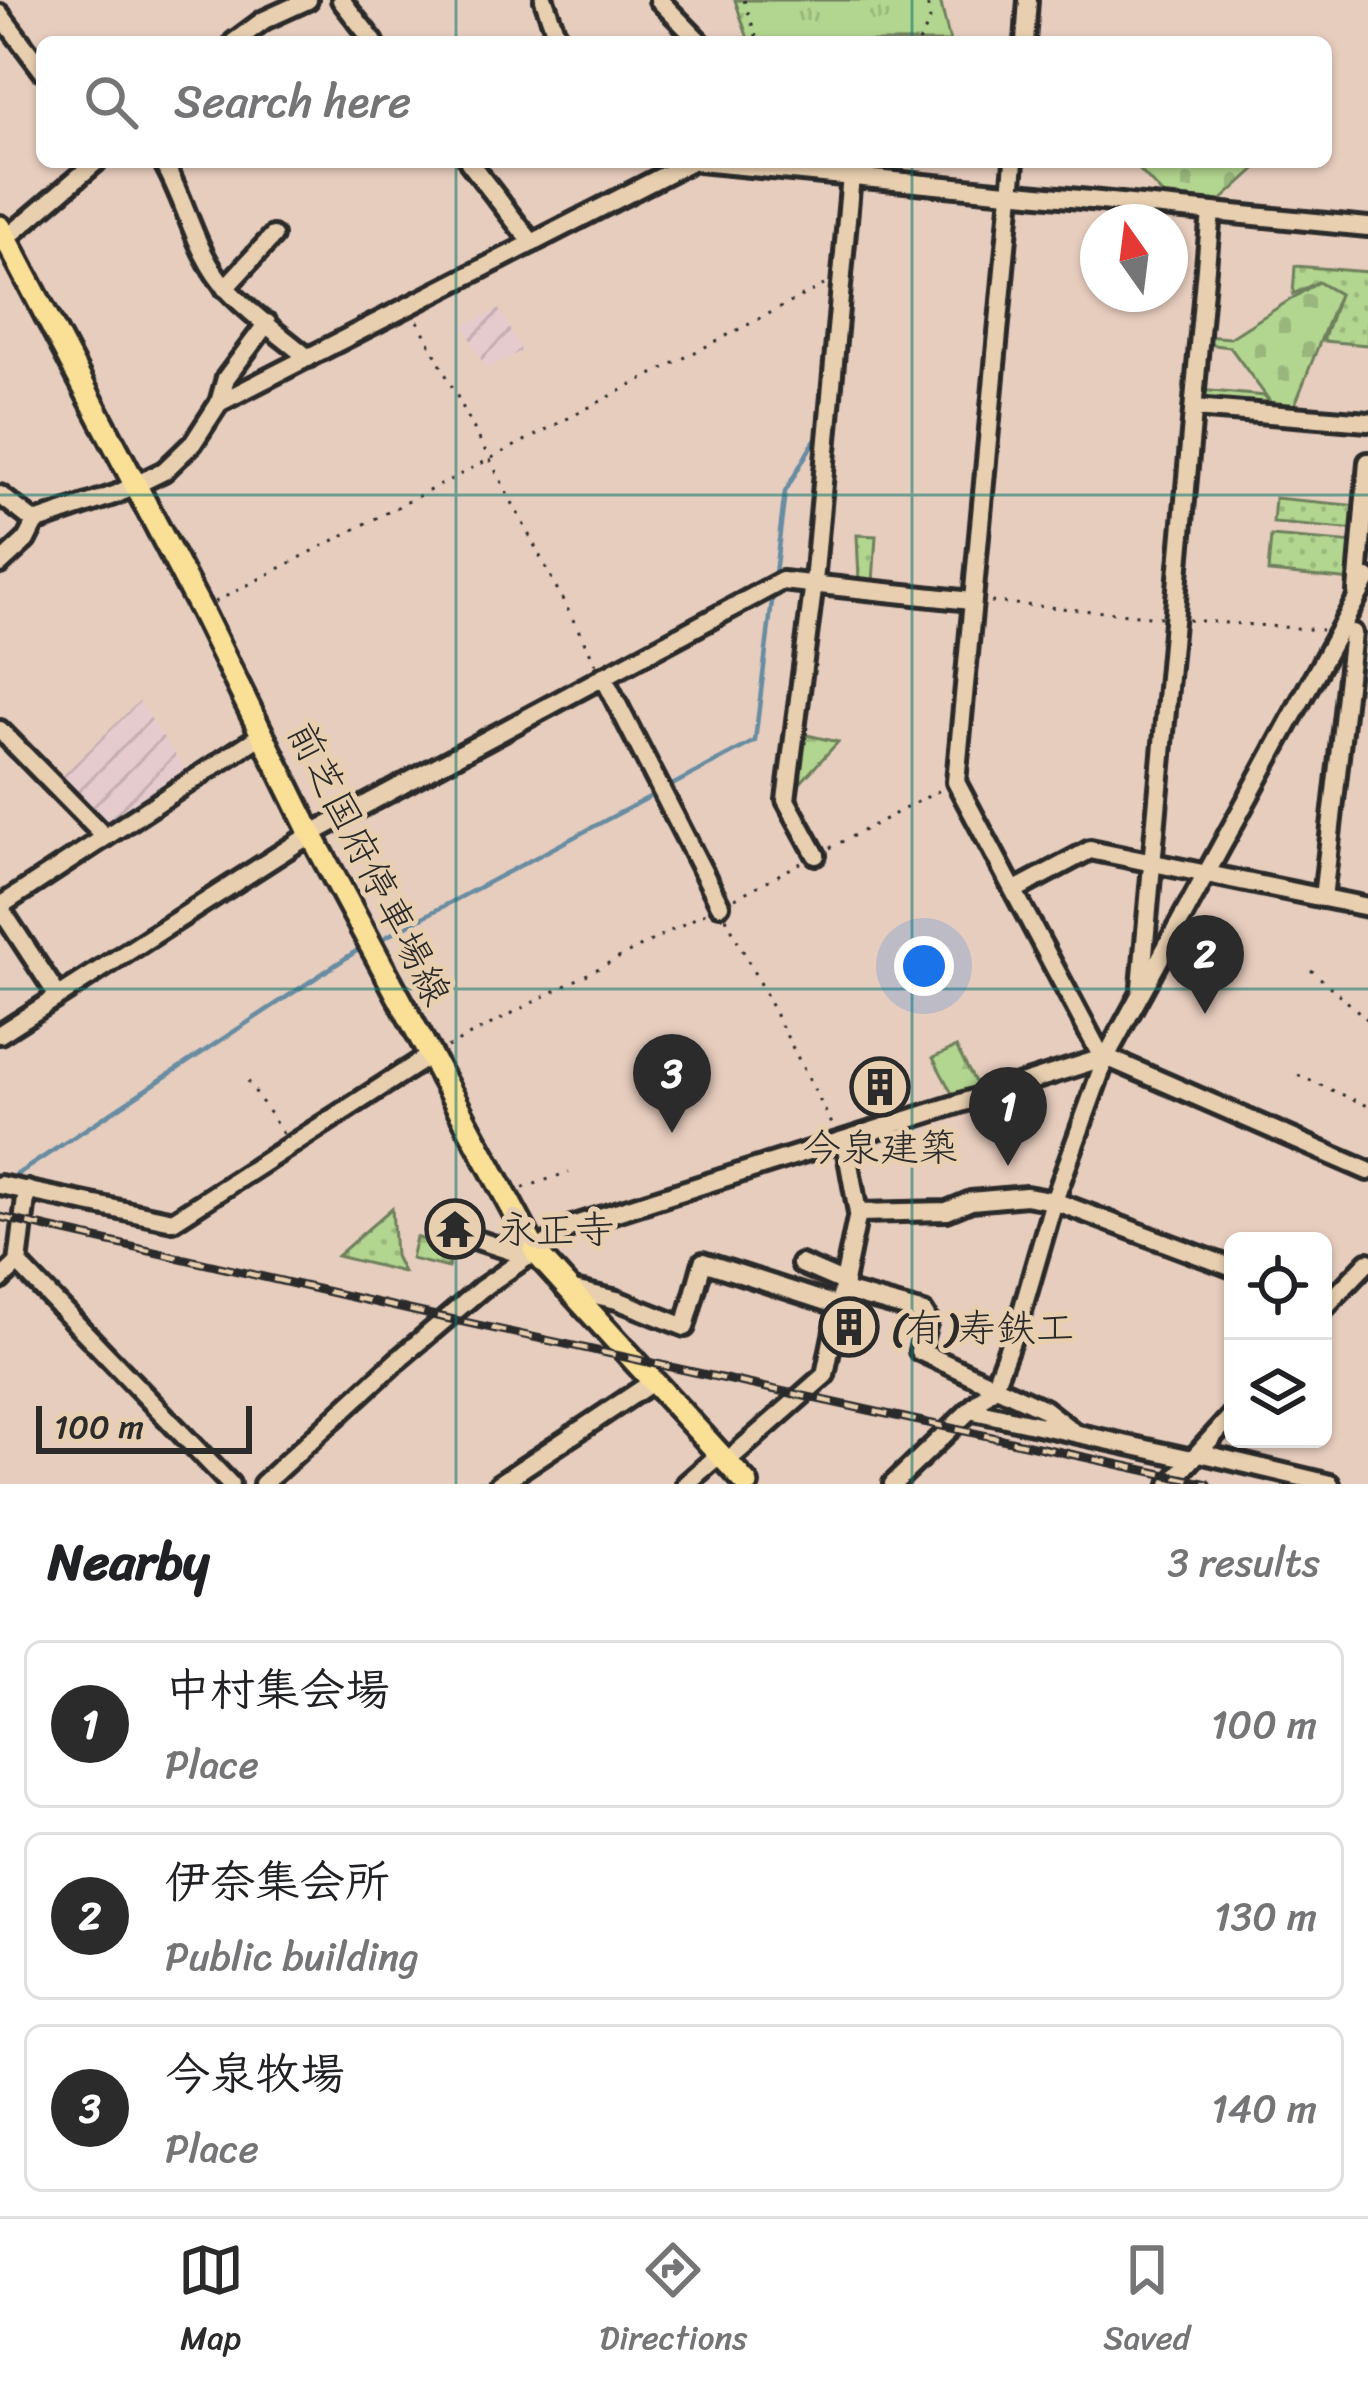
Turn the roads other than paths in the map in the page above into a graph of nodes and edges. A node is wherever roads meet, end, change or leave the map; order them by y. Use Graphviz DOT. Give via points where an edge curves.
graph roads {
  1 [pos="308,0"];
  2 [pos="341,0"];
  3 [pos="544,0"];
  4 [pos="659,0"];
  5 [pos="1028,0"];
  6 [pos="0,14"];
  7 [pos="242,36"];
  8 [pos="369,36"];
  9 [pos="557,36"];
  10 [pos="694,36"];
  11 [pos="1025,36"];
  12 [pos="36,62"];
  13 [pos="89,168"];
  14 [pos="166,168"];
  15 [pos="474,168"];
  16 [pos="678,168"];
  17 [pos="764,168"];
  18 [pos="1013,168"];
  19 [pos="851,176"];
  20 [pos="1011,194"];
  21 [pos="1211,212"];
  22 [pos="1368,227"];
  23 [pos="273,236"];
  24 [pos="2,237"];
  25 [pos="532,243"];
  26 [pos="225,288"];
  27 [pos="267,323"];
  28 [pos="308,358"];
  29 [pos="219,404"];
  30 [pos="1194,408"];
  31 [pos="1368,422"];
  32 [pos="1368,462"];
  33 [pos="136,486"];
  34 [pos="0,495"];
  35 [pos="35,522"];
  36 [pos="0,564"];
  37 [pos="1368,578"];
  38 [pos="814,582"];
  39 [pos="1356,599"];
  40 [pos="971,601"];
  41 [pos="1353,633"];
  42 [pos="602,676"];
  43 [pos="0,730"];
  44 [pos="263,734"];
  45 [pos="311,833"];
  46 [pos="104,838"];
  47 [pos="816,855"];
  48 [pos="1152,861"];
  49 [pos="1208,873"];
  50 [pos="1015,890"];
  51 [pos="1324,898"];
  52 [pos="720,905"];
  53 [pos="0,907"];
  54 [pos="1368,907"];
  55 [pos="58,996"];
  56 [pos="1140,996"];
  57 [pos="0,1034"];
  58 [pos="429,1056"];
  59 [pos="1106,1058"];
  60 [pos="845,1142"];
  61 [pos="1368,1171"];
  62 [pos="0,1185"];
  63 [pos="27,1190"];
  64 [pos="1054,1202"];
  65 [pos="858,1213"];
  66 [pos="471,1238"];
  67 [pos="533,1256"];
  68 [pos="1368,1262"];
  69 [pos="19,1263"];
  70 [pos="801,1264"];
  71 [pos="1224,1265"];
  72 [pos="0,1280"];
  73 [pos="564,1287"];
  74 [pos="843,1294"];
  75 [pos="1332,1298"];
  76 [pos="653,1381"];
  77 [pos="993,1388"];
  78 [pos="974,1411"];
  79 [pos="1224,1424"];
  80 [pos="1071,1430"];
  81 [pos="1196,1456"];
  82 [pos="723,1458"];
  83 [pos="505,1482"];
  84 [pos="230,1484"];
  85 [pos="263,1484"];
  86 [pos="686,1484"];
  87 [pos="747,1484"];
  88 [pos="893,1484"];
  89 [pos="1170,1484"];
  90 [pos="1330,1484"];
  1 -- 7 [label="street"];
  2 -- 8 [label="street"];
  3 -- 9 [label="street"];
  4 -- 10 [label="street"];
  5 -- 11 [label="street"];
  6 -- 12 [label="street"];
  13 -- 24 [label="street"];
  14 -- 26 [label="street"];
  15 -- 25 [label="street"];
  16 -- 25 [label="street"];
  17 -- 19 [label="street"];
  18 -- 20 [label="street"];
  19 -- 20 [label="street"];
  19 -- 38 [label="street"];
  20 -- 21 [label="street"];
  20 -- 40 [label="street"];
  21 -- 22 [label="street"];
  21 -- 30 [label="street"];
  23 -- 26 [label="street"];
  24 -- 33 [label="main road, 前芝国府停車場線"];
  25 -- 28 [label="street"];
  26 -- 27 [label="street"];
  27 -- 28 [label="street"];
  27 -- 29 [label="street" via="226,378"];
  28 -- 29 [label="street"];
  29 -- 33 [label="street" via="193,443"];
  30 -- 31 [label="street"];
  30 -- 48 [label="street"];
  32 -- 39 [label="street"];
  33 -- 35 [label="street"];
  33 -- 44 [label="main road, 前芝国府停車場線"];
  34 -- 35 [label="street"];
  35 -- 36 [label="street"];
  37 -- 39 [label="street"];
  38 -- 40 [label="street"];
  38 -- 42 [label="street" via="782,580"];
  38 -- 47 [label="street" via="787,800"];
  39 -- 41 [label="street"];
  40 -- 50 [label="street" via="956,782"];
  41 -- 49 [label="street"];
  41 -- 51 [label="street"];
  42 -- 45 [label="street"];
  42 -- 52 [label="street"];
  43 -- 46 [label="street"];
  44 -- 45 [label="main road, 前芝国府停車場線"];
  44 -- 46 [label="street"];
  45 -- 55 [label="street"];
  45 -- 58 [label="main road, 前芝国府停車場線"];
  46 -- 53 [label="street"];
  48 -- 49 [label="street"];
  48 -- 50 [label="street" via="1090,850"];
  48 -- 56 [label="street"];
  49 -- 51 [label="street"];
  49 -- 56 [label="street"];
  50 -- 59 [label="street"];
  51 -- 54 [label="street"];
  53 -- 55 [label="street"];
  55 -- 57 [label="street"];
  56 -- 59 [label="street"];
  58 -- 63 [label="street" via="173,1221"];
  58 -- 67 [label="main road, 前芝国府停車場線"];
  59 -- 60 [label="street"];
  59 -- 61 [label="street"];
  59 -- 64 [label="street"];
  60 -- 65 [label="street"];
  60 -- 67 [label="street" via="596,1215"];
  62 -- 63 [label="street"];
  63 -- 69 [label="street"];
  64 -- 65 [label="street" via="1026,1196 947,1211"];
  64 -- 71 [label="street"];
  64 -- 77 [label="street"];
  65 -- 74 [label="street"];
  66 -- 67 [label="street"];
  67 -- 73 [label="main road, 前芝国府停車場線"];
  67 -- 85 [label="street" via="481,1289"];
  68 -- 75 [label="street"];
  69 -- 72 [label="street"];
  69 -- 84 [label="street"];
  70 -- 74 [label="street"];
  73 -- 74 [label="street" via="685,1327 703,1262"];
  73 -- 76 [label="main road, 前芝国府停車場線"];
  74 -- 77 [label="street" via="925,1313 919,1351"];
  74 -- 82 [label="street" via="825,1375"];
  76 -- 82 [label="main road, 前芝国府停車場線"];
  76 -- 83 [label="street"];
  77 -- 78 [label="street"];
  77 -- 80 [label="street"];
  78 -- 80 [label="street"];
  78 -- 88 [label="street"];
  79 -- 81 [label="street"];
  80 -- 81 [label="street"];
  81 -- 89 [label="street"];
  81 -- 90 [label="street"];
  82 -- 86 [label="street"];
  82 -- 87 [label="main road, 前芝国府停車場線"];
}
